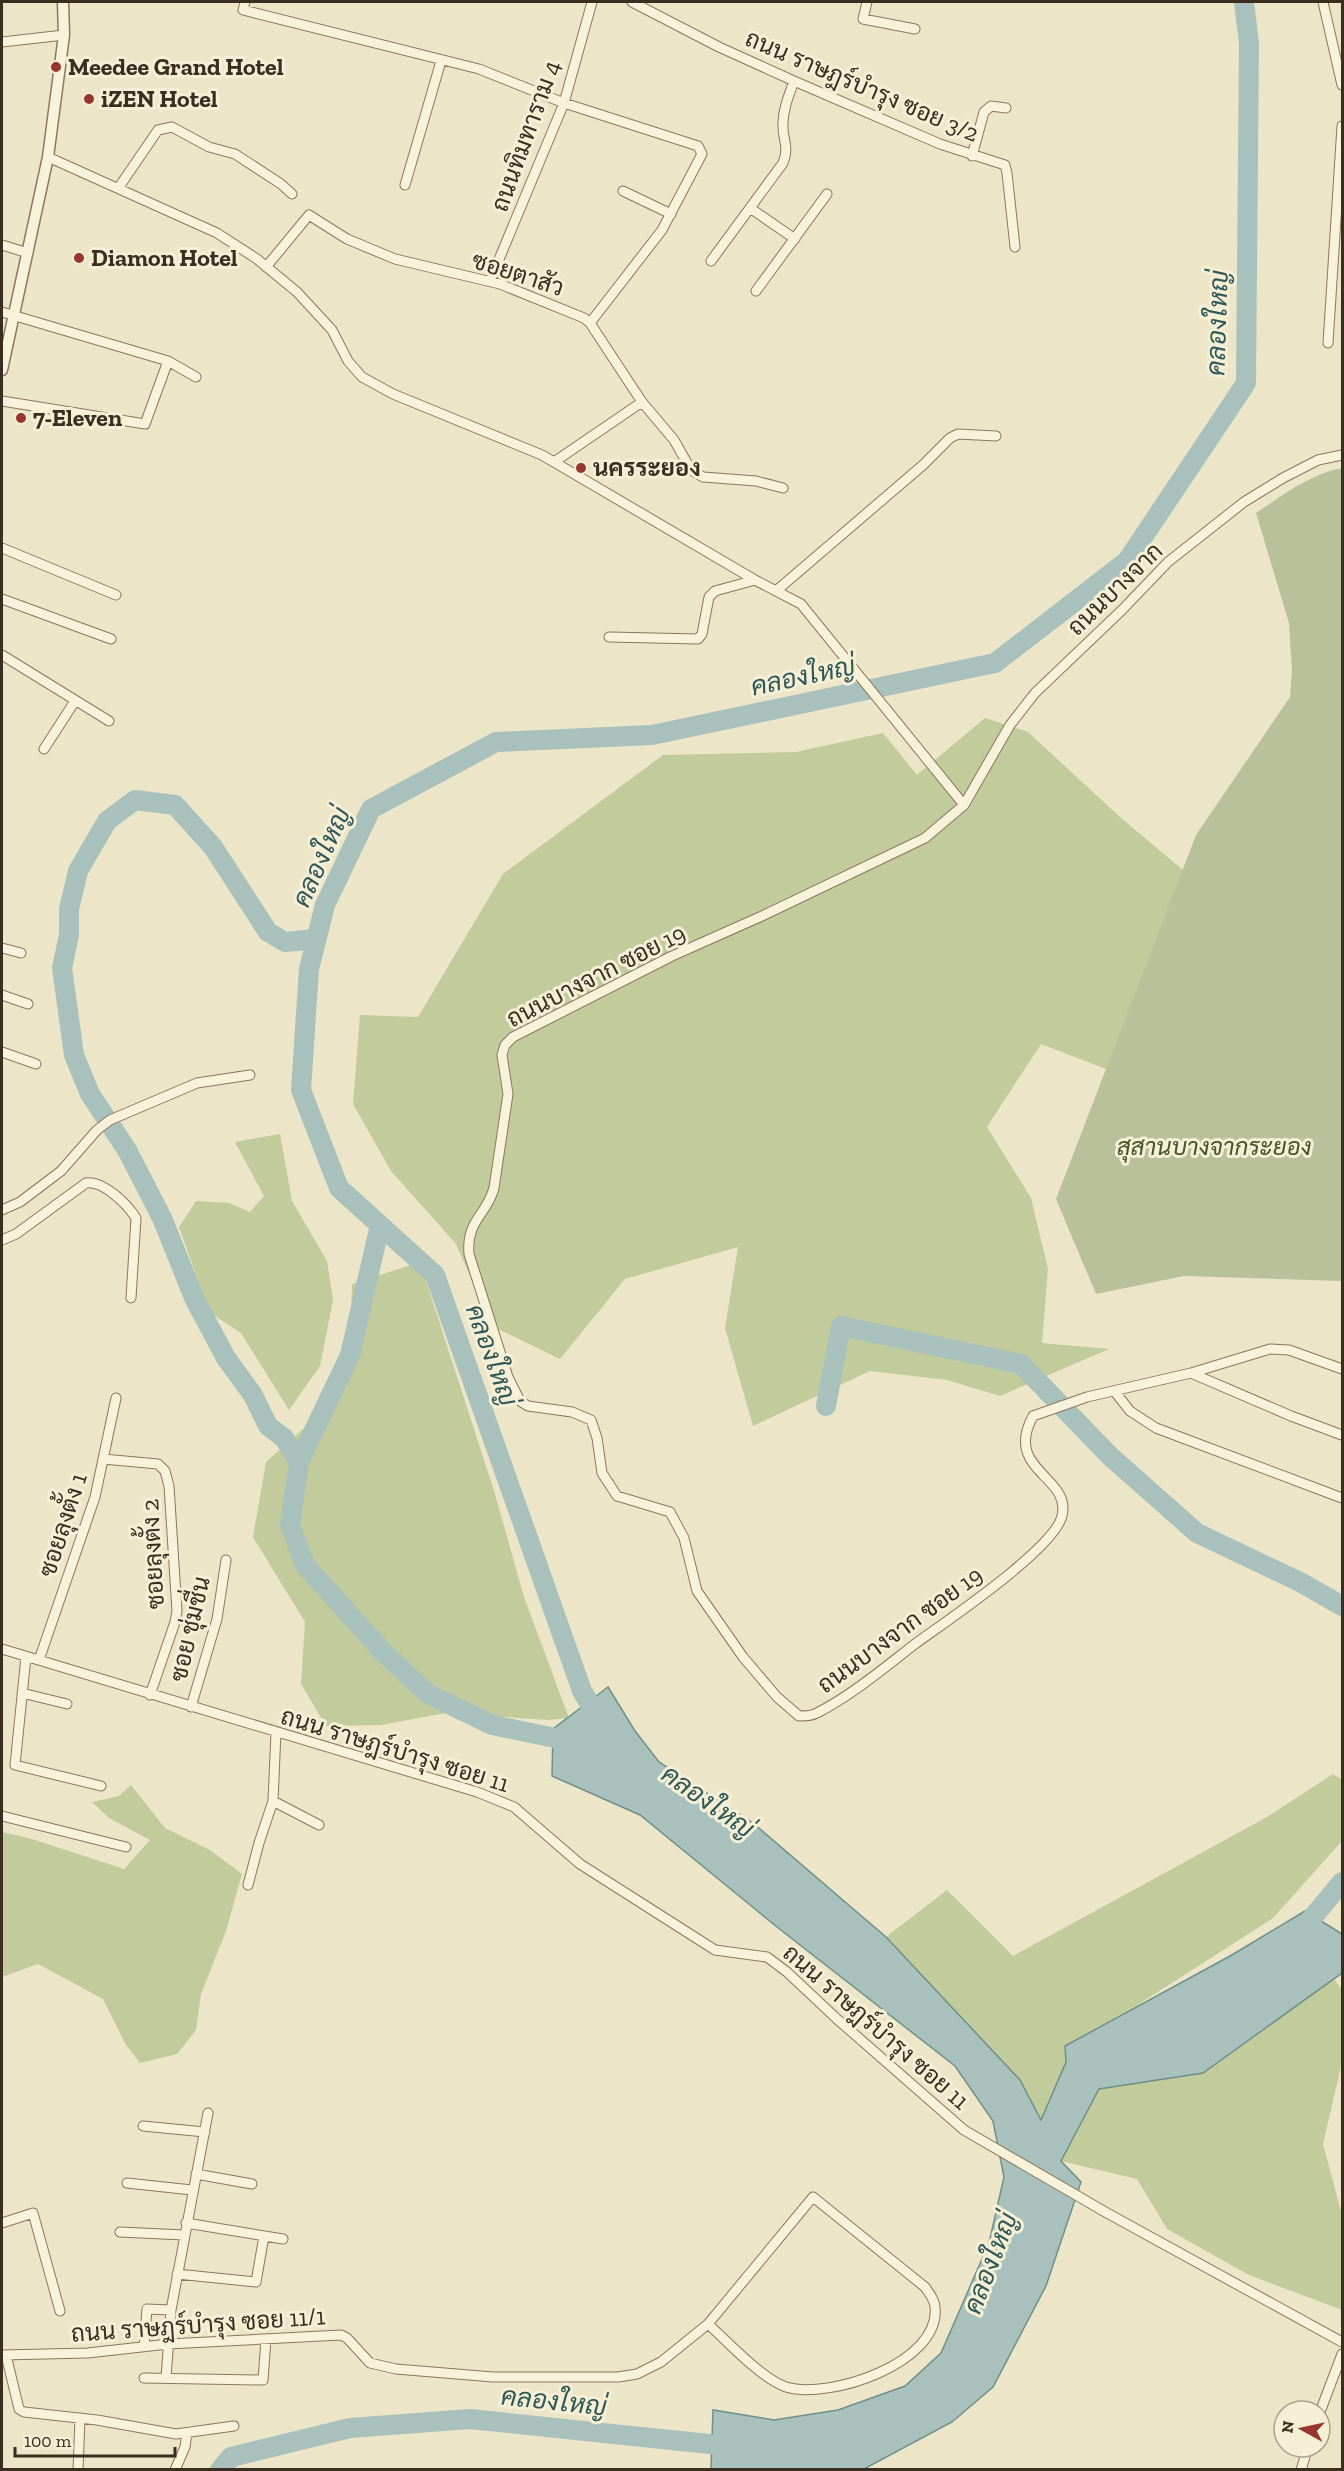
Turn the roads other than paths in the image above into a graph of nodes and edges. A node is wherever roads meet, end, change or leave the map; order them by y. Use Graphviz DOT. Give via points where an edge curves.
graph roads {
  1 [pos="63,2"];
  2 [pos="245,2"];
  3 [pos="592,2"];
  4 [pos="632,2"];
  5 [pos="867,2"];
  6 [pos="1323,2"];
  7 [pos="915,29"];
  8 [pos="64,35"];
  9 [pos="2,42"];
  10 [pos="441,61"];
  11 [pos="794,81"];
  12 [pos="1342,85"];
  13 [pos="564,103"];
  14 [pos="1006,108"];
  15 [pos="1342,126"];
  16 [pos="972,156"];
  17 [pos="48,157"];
  18 [pos="1342,161"];
  19 [pos="405,185"];
  20 [pos="119,188"];
  21 [pos="623,191"];
  22 [pos="292,194"];
  23 [pos="827,194"];
  24 [pos="750,208"];
  25 [pos="671,214"];
  26 [pos="795,239"];
  27 [pos="2,245"];
  28 [pos="1015,247"];
  29 [pos="28,253"];
  30 [pos="711,261"];
  31 [pos="266,267"];
  32 [pos="490,281"];
  33 [pos="756,291"];
  34 [pos="2,312"];
  35 [pos="14,316"];
  36 [pos="590,323"];
  37 [pos="1328,343"];
  38 [pos="168,361"];
  39 [pos="2,370"];
  40 [pos="196,378"];
  41 [pos="2,401"];
  42 [pos="642,402"];
  43 [pos="996,436"];
  44 [pos="1342,455"];
  45 [pos="554,462"];
  46 [pos="783,488"];
  47 [pos="2,548"];
  48 [pos="755,580"];
  49 [pos="776,591"];
  50 [pos="116,595"];
  51 [pos="2,599"];
  52 [pos="609,637"];
  53 [pos="111,639"];
  54 [pos="2,655"];
  55 [pos="75,701"];
  56 [pos="109,720"];
  57 [pos="44,749"];
  58 [pos="964,805"];
  59 [pos="2,948"];
  60 [pos="21,953"];
  61 [pos="2,995"];
  62 [pos="28,1004"];
  63 [pos="2,1052"];
  64 [pos="36,1064"];
  65 [pos="250,1075"];
  66 [pos="2,1210"];
  67 [pos="2,1240"];
  68 [pos="130,1298"];
  69 [pos="1342,1369"];
  70 [pos="1191,1373"];
  71 [pos="1115,1392"];
  72 [pos="116,1398"];
  73 [pos="1342,1435"];
  74 [pos="104,1460"];
  75 [pos="1342,1498"];
  76 [pos="226,1560"];
  77 [pos="2,1649"];
  78 [pos="26,1657"];
  79 [pos="39,1660"];
  80 [pos="22,1693"];
  81 [pos="150,1695"];
  82 [pos="67,1704"];
  83 [pos="191,1707"];
  84 [pos="276,1732"];
  85 [pos="101,1786"];
  86 [pos="273,1801"];
  87 [pos="2,1816"];
  88 [pos="319,1825"];
  89 [pos="126,1847"];
  90 [pos="248,1886"];
  91 [pos="208,2113"];
  92 [pos="143,2126"];
  93 [pos="205,2132"];
  94 [pos="196,2174"];
  95 [pos="127,2183"];
  96 [pos="252,2184"];
  97 [pos="192,2190"];
  98 [pos="2,2223"];
  99 [pos="186,2223"];
  100 [pos="120,2232"];
  101 [pos="184,2235"];
  102 [pos="264,2235"];
  103 [pos="283,2239"];
  104 [pos="177,2274"];
  105 [pos="171,2310"];
  106 [pos="60,2311"];
  107 [pos="708,2324"];
  108 [pos="266,2339"];
  109 [pos="1342,2342"];
  110 [pos="168,2344"];
  111 [pos="144,2346"];
  112 [pos="1342,2354"];
  113 [pos="4,2355"];
  114 [pos="144,2378"];
  115 [pos="166,2378"];
  116 [pos="1325,2399"];
  117 [pos="81,2418"];
  118 [pos="234,2426"];
  119 [pos="187,2433"];
  120 [pos="78,2469"];
  121 [pos="175,2469"];
  1 -- 8 [label="street"];
  2 -- 10 [label="street" via="243,10"];
  3 -- 13 [label="street, ถนนทิมทาราม 4"];
  4 -- 11 [label="street, ถนน ราษฎร์บำรุง ซอย 3/2"];
  5 -- 7 [label="street" via="862,19"];
  6 -- 12 [label="street"];
  8 -- 9 [label="street"];
  8 -- 17 [label="street"];
  10 -- 13 [label="street" via="479,69"];
  10 -- 19 [label="street"];
  11 -- 16 [label="street, ถนน ราษฎร์บำรุง ซอย 3/2"];
  11 -- 24 [label="street" via="783,117 787,149 783,163"];
  13 -- 25 [label="street" via="702,150"];
  13 -- 32 [label="street, ถนนทิมทาราม 4"];
  14 -- 16 [label="street" via="991,106 984,112"];
  15 -- 18 [label="street"];
  16 -- 28 [label="street, ถนน ราษฎร์บำรุง ซอย 3/2" via="1000,163 1006,169"];
  17 -- 20 [label="street"];
  17 -- 29 [label="street"];
  18 -- 37 [label="street"];
  20 -- 22 [label="street" via="158,130 166,127 235,154"];
  20 -- 31 [label="street" via="217,233"];
  21 -- 25 [label="street"];
  23 -- 26 [label="street"];
  24 -- 26 [label="street"];
  24 -- 30 [label="street"];
  25 -- 36 [label="street" via="654,242"];
  26 -- 33 [label="street"];
  27 -- 29 [label="street"];
  29 -- 35 [label="street"];
  31 -- 32 [label="street, ซอยตาสัว" via="309,215 347,239 395,259"];
  31 -- 45 [label="street" via="297,292 332,330 348,361 362,377"];
  32 -- 36 [label="street, ซอยตาสัว"];
  34 -- 35 [label="street"];
  35 -- 38 [label="street"];
  35 -- 39 [label="street"];
  36 -- 42 [label="street, ซอยตาสัว"];
  38 -- 40 [label="street"];
  38 -- 41 [label="street" via="145,424"];
  42 -- 45 [label="street"];
  42 -- 46 [label="street, ซอยตาสัว" via="674,440 691,470 703,477 756,481"];
  43 -- 49 [label="street" via="958,434 950,438"];
  44 -- 58 [label="street, ถนนบางจาก" via="1318,460 1253,496 1168,562 1035,693 1010,725"];
  45 -- 48 [label="street"];
  47 -- 50 [label="street"];
  48 -- 49 [label="street"];
  48 -- 52 [label="street" via="715,591 709,597 698,639"];
  49 -- 58 [label="street" via="801,604"];
  51 -- 53 [label="street"];
  54 -- 55 [label="street"];
  55 -- 56 [label="street"];
  55 -- 57 [label="street"];
  58 -- 71 [label="street, ถนนบางจาก ซอย 19" via="925,837 672,956 513,1037 502,1054 508,1094 496,1176 492,1194 470,1231 468,1254 508,1377 520,1401 591,1420 604,1480 617,1496 670,1512 684,1538 697,1591 743,1657 777,1697 800,1716 816,1714 856,1689 1003,1579 1053,1532 1063,1515 1063,1501 1032,1463 1025,1444 1028,1424 1043,1411"];
  59 -- 60 [label="street"];
  61 -- 62 [label="street"];
  63 -- 64 [label="street"];
  65 -- 66 [label="street" via="197,1083 110,1120 61,1171 20,1202"];
  67 -- 68 [label="street" via="86,1183 95,1183 115,1196 136,1218"];
  69 -- 70 [label="street, ถนนบางจาก ซอย 19" via="1270,1349"];
  70 -- 71 [label="street, ถนนบางจาก ซอย 19"];
  70 -- 73 [label="street"];
  71 -- 75 [label="street" via="1130,1411 1156,1428"];
  72 -- 74 [label="street, ซอยลุงตั้ง 1"];
  74 -- 79 [label="street, ซอยลุงตั้ง 1"];
  74 -- 81 [label="street, ซอยลุงตั้ง 2" via="158,1464 165,1471 169,1486 177,1611"];
  76 -- 83 [label="street, ซอย ชุ่มชื่น" via="217,1619"];
  77 -- 78 [label="street, ถนน ราษฎร์บำรุง ซอย 11"];
  78 -- 79 [label="street, ถนน ราษฎร์บำรุง ซอย 11"];
  78 -- 80 [label="street"];
  79 -- 81 [label="street, ถนน ราษฎร์บำรุง ซอย 11"];
  80 -- 82 [label="street"];
  80 -- 85 [label="street" via="15,1765"];
  81 -- 83 [label="street, ถนน ราษฎร์บำรุง ซอย 11"];
  83 -- 84 [label="street, ถนน ราษฎร์บำรุง ซอย 11"];
  84 -- 86 [label="street"];
  84 -- 109 [label="street, ถนน ราษฎร์บำรุง ซอย 11" via="477,1792 514,1807 580,1864 682,1931 715,1950 766,1957 787,1972 964,2130"];
  86 -- 88 [label="street"];
  86 -- 90 [label="street"];
  87 -- 89 [label="street"];
  91 -- 93 [label="street"];
  92 -- 93 [label="street"];
  93 -- 94 [label="street"];
  94 -- 96 [label="street"];
  94 -- 97 [label="street"];
  95 -- 97 [label="street"];
  97 -- 99 [label="street"];
  98 -- 106 [label="street" via="33,2212"];
  99 -- 101 [label="street"];
  99 -- 102 [label="street"];
  100 -- 101 [label="street"];
  101 -- 104 [label="street"];
  102 -- 103 [label="street"];
  102 -- 104 [label="street" via="256,2283"];
  104 -- 105 [label="street"];
  105 -- 110 [label="street"];
  105 -- 111 [label="street" via="147,2308"];
  107 -- 107 [label="street, ถนน ราษฎร์บำรุง ซอย 11/1" via="813,2198 925,2287 936,2305 935,2320 925,2339 887,2371 859,2382 800,2390 771,2380"];
  107 -- 108 [label="street, ถนน ราษฎร์บำรุง ซอย 11/1" via="661,2362 618,2378 492,2377 396,2369 370,2363 341,2335"];
  108 -- 110 [label="street, ถนน ราษฎร์บำรุง ซอย 11/1"];
  108 -- 115 [label="street" via="263,2380"];
  110 -- 111 [label="street, ถนน ราษฎร์บำรุง ซอย 11/1"];
  110 -- 115 [label="street"];
  111 -- 113 [label="street, ถนน ราษฎร์บำรุง ซอย 11/1" via="88,2353"];
  112 -- 116 [label="street"];
  113 -- 117 [label="street" via="20,2410"];
  114 -- 115 [label="street"];
  117 -- 119 [label="street" via="162,2433"];
  117 -- 120 [label="street"];
  118 -- 119 [label="street"];
  119 -- 121 [label="street"];
}
